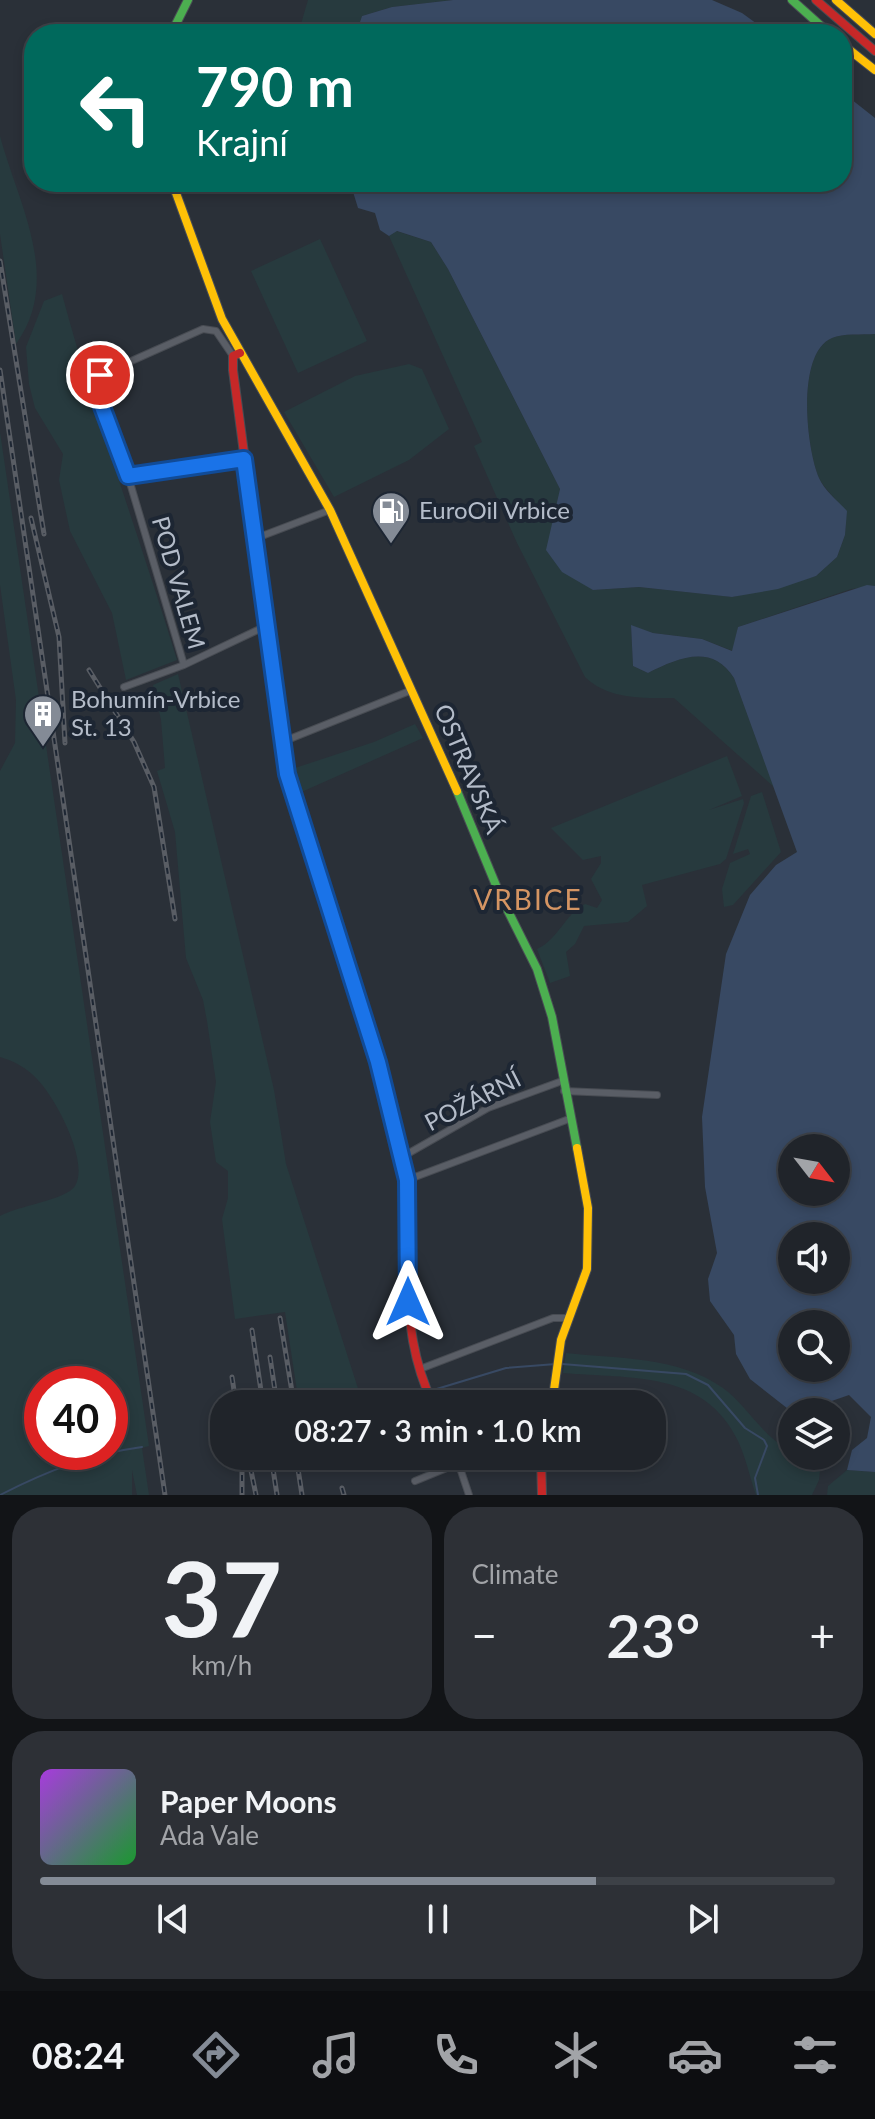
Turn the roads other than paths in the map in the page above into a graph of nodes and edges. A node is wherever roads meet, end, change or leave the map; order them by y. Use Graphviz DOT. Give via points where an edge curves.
graph roads {
  1 [pos="188,0"];
  2 [pos="792,0"];
  3 [pos="816,0"];
  4 [pos="836,0"];
  5 [pos="176,24"];
  6 [pos="819,24"];
  7 [pos="844,24"];
  8 [pos="852,31"];
  9 [pos="875,34"];
  10 [pos="875,51"];
  11 [pos="852,52"];
  12 [pos="875,70"];
  13 [pos="176,192"];
  14 [pos="236,354"];
  15 [pos="244,459"];
  16 [pos="128,476"];
  17 [pos="330,510"];
  18 [pos="254,539"];
  19 [pos="266,626"];
  20 [pos="184,665"];
  21 [pos="124,687"];
  22 [pos="412,690"];
  23 [pos="282,742"];
  24 [pos="563,1086"];
  25 [pos="657,1095"];
  26 [pos="569,1119"];
  27 [pos="402,1157"];
  28 [pos="407,1180"];
  29 [pos="568,1318"];
  30 [pos="420,1369"];
  31 [pos="426,1390"];
  32 [pos="555,1390"];
  33 [pos="436,1470"];
  34 [pos="461,1470"];
  35 [pos="541,1470"];
  36 [pos="415,1481"];
  37 [pos="469,1495"];
  38 [pos="542,1495"];
  1 -- 5 [label="main road"];
  2 -- 6 [label="main road"];
  3 -- 7 [label="main road"];
  4 -- 9 [label="main road"];
  8 -- 10 [label="main road"];
  11 -- 12 [label="main road"];
  13 -- 14 [label="main road, OSTRAVSKÁ"];
  14 -- 15 [label="main road"];
  14 -- 16 [label="street, POD VALEM" via="216,331 203,329 100,375 95,388"];
  14 -- 17 [label="main road, OSTRAVSKÁ"];
  15 -- 16 [label="street"];
  15 -- 18 [label="main road"];
  16 -- 20 [label="street, POD VALEM"];
  17 -- 18 [label="street"];
  17 -- 22 [label="main road, OSTRAVSKÁ"];
  18 -- 19 [label="main road"];
  19 -- 20 [label="street"];
  19 -- 23 [label="main road"];
  20 -- 21 [label="street"];
  22 -- 23 [label="street"];
  22 -- 24 [label="main road, OSTRAVSKÁ" via="537,969 552,1017"];
  23 -- 27 [label="main road" via="287,774 359,998"];
  24 -- 25 [label="street"];
  24 -- 26 [label="main road, OSTRAVSKÁ"];
  24 -- 27 [label="street, POŽÁRNÍ" via="488,1108"];
  26 -- 28 [label="street, POŽÁRNÍ"];
  26 -- 29 [label="main road, OSTRAVSKÁ" via="590,1236 584,1281"];
  27 -- 28 [label="main road"];
  28 -- 30 [label="main road" via="408,1324"];
  29 -- 30 [label="street" via="553,1318"];
  29 -- 32 [label="main road, OSTRAVSKÁ"];
  30 -- 31 [label="main road"];
  33 -- 36 [label="street"];
  34 -- 37 [label="street"];
  35 -- 38 [label="main road"];
}
